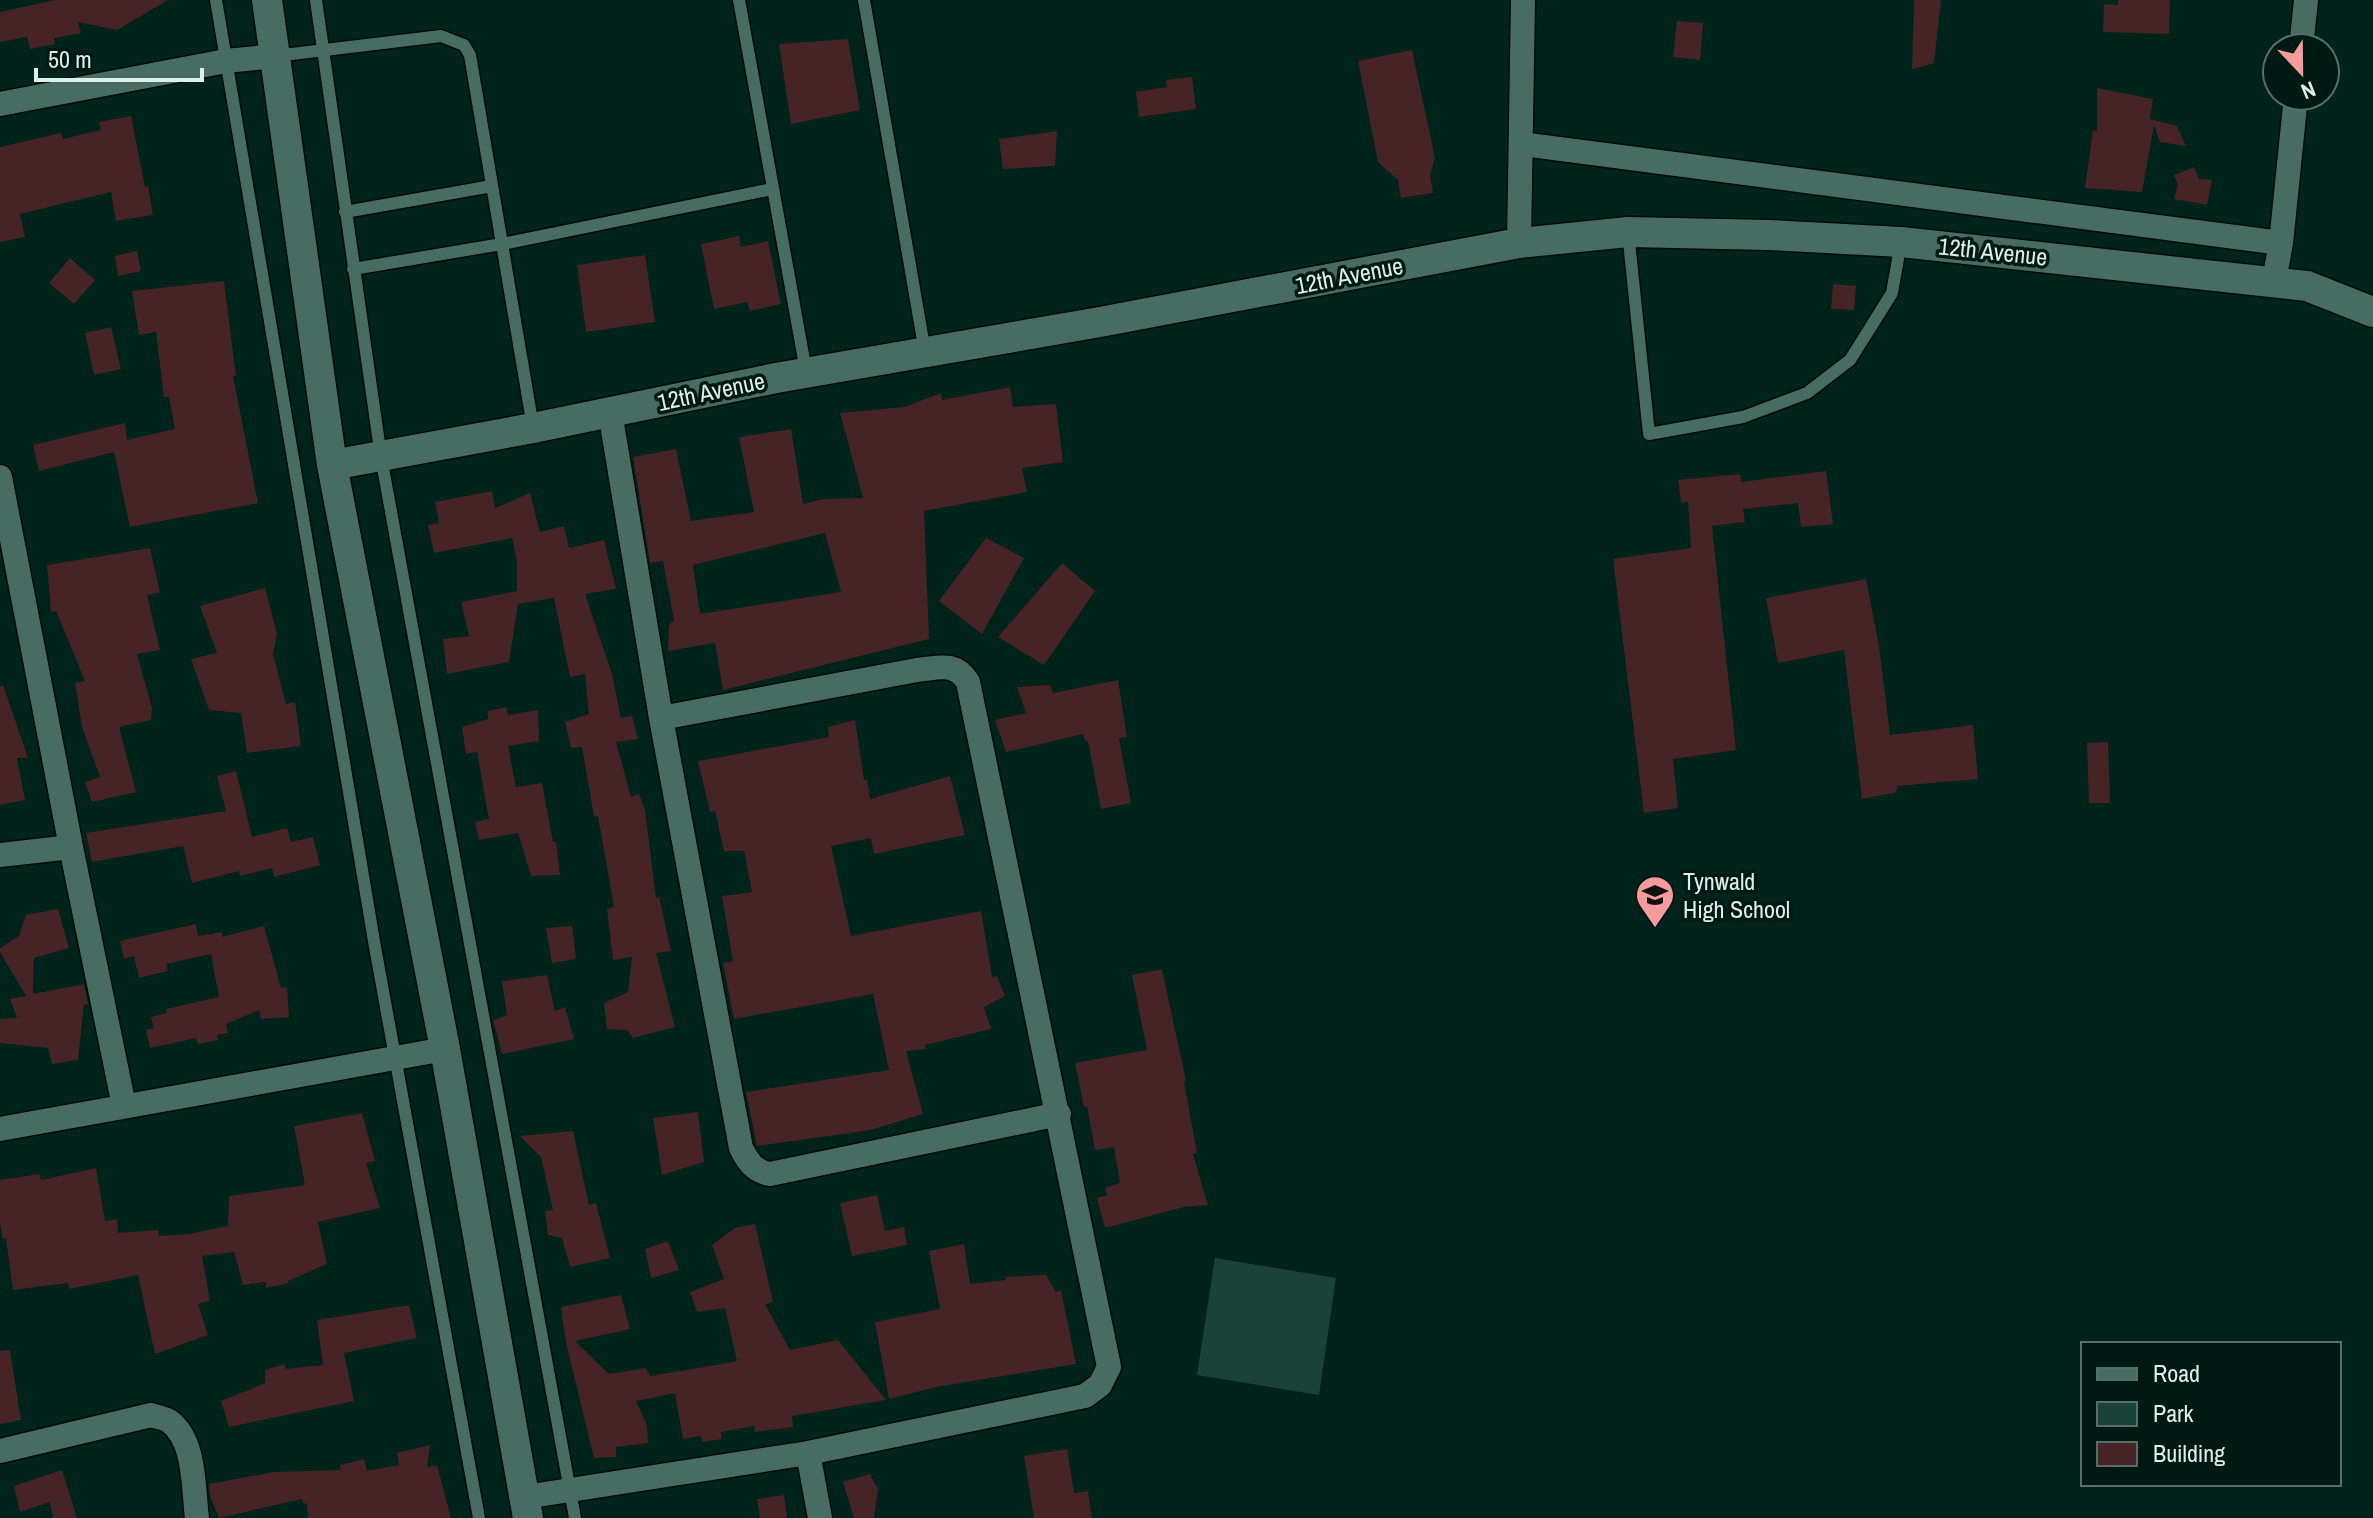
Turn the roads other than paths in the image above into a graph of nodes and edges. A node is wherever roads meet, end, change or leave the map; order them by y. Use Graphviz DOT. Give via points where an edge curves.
graph roads {
  1 [pos="216,0"];
  2 [pos="267,0"];
  3 [pos="316,0"];
  4 [pos="739,0"];
  5 [pos="864,0"];
  6 [pos="1523,0"];
  7 [pos="2306,0"];
  8 [pos="2303,32"];
  9 [pos="321,49"];
  10 [pos="275,56"];
  11 [pos="226,61"];
  12 [pos="0,104"];
  13 [pos="2294,112"];
  14 [pos="1522,144"];
  15 [pos="492,186"];
  16 [pos="772,189"];
  17 [pos="345,212"];
  18 [pos="1628,232"];
  19 [pos="1901,242"];
  20 [pos="1519,243"];
  21 [pos="2281,243"];
  22 [pos="502,244"];
  23 [pos="353,269"];
  24 [pos="2274,281"];
  25 [pos="2373,312"];
  26 [pos="925,352"];
  27 [pos="806,373"];
  28 [pos="610,412"];
  29 [pos="533,428"];
  30 [pos="381,457"];
  31 [pos="332,465"];
  32 [pos="0,477"];
  33 [pos="661,718"];
  34 [pos="71,847"];
  35 [pos="0,855"];
  36 [pos="445,1049"];
  37 [pos="396,1058"];
  38 [pos="124,1106"];
  39 [pos="1059,1114"];
  40 [pos="0,1129"];
  41 [pos="0,1451"];
  42 [pos="808,1453"];
  43 [pos="569,1490"];
  44 [pos="526,1508"];
  45 [pos="197,1518"];
  46 [pos="479,1518"];
  47 [pos="575,1518"];
  48 [pos="820,1518"];
  1 -- 11 [label="lane"];
  2 -- 10 [label="street"];
  3 -- 9 [label="lane"];
  4 -- 16 [label="lane"];
  5 -- 26 [label="lane"];
  6 -- 14 [label="street"];
  7 -- 8 [label="street"];
  9 -- 10 [label="lane"];
  9 -- 15 [label="lane" via="441,36 464,45"];
  9 -- 17 [label="lane"];
  10 -- 11 [label="street"];
  10 -- 31 [label="street"];
  11 -- 12 [label="street"];
  11 -- 37 [label="lane"];
  13 -- 21 [label="street"];
  14 -- 20 [label="street"];
  14 -- 21 [label="street"];
  15 -- 17 [label="lane"];
  15 -- 22 [label="lane"];
  16 -- 22 [label="lane"];
  16 -- 27 [label="lane"];
  17 -- 23 [label="lane"];
  18 -- 19 [label="street, 12th Avenue"];
  18 -- 19 [label="lane" via="1649,434 1743,417 1807,393 1840,368 1892,293"];
  18 -- 20 [label="street, 12th Avenue"];
  19 -- 24 [label="street, 12th Avenue"];
  20 -- 26 [label="street, 12th Avenue"];
  21 -- 24 [label="street"];
  22 -- 23 [label="lane"];
  22 -- 29 [label="lane"];
  23 -- 30 [label="lane"];
  24 -- 25 [label="street, 12th Avenue" via="2307,286"];
  26 -- 27 [label="street, 12th Avenue"];
  27 -- 28 [label="street, 12th Avenue"];
  28 -- 29 [label="street, 12th Avenue"];
  28 -- 33 [label="street"];
  29 -- 30 [label="street, 12th Avenue"];
  30 -- 31 [label="street, 12th Avenue"];
  30 -- 43 [label="lane"];
  31 -- 36 [label="street"];
  32 -- 34 [label="street"];
  33 -- 39 [label="street" via="917,670 953,667 963,673"];
  33 -- 39 [label="street" via="741,1148 752,1166 770,1174"];
  34 -- 35 [label="street"];
  34 -- 38 [label="street"];
  36 -- 37 [label="street"];
  36 -- 44 [label="street"];
  37 -- 38 [label="street"];
  37 -- 46 [label="lane"];
  38 -- 40 [label="street"];
  39 -- 42 [label="street" via="1109,1367 1100,1385 1085,1396"];
  41 -- 45 [label="street" via="151,1415 168,1420 188,1450"];
  42 -- 43 [label="street"];
  42 -- 48 [label="street"];
  43 -- 44 [label="street"];
  43 -- 47 [label="lane"];
}
